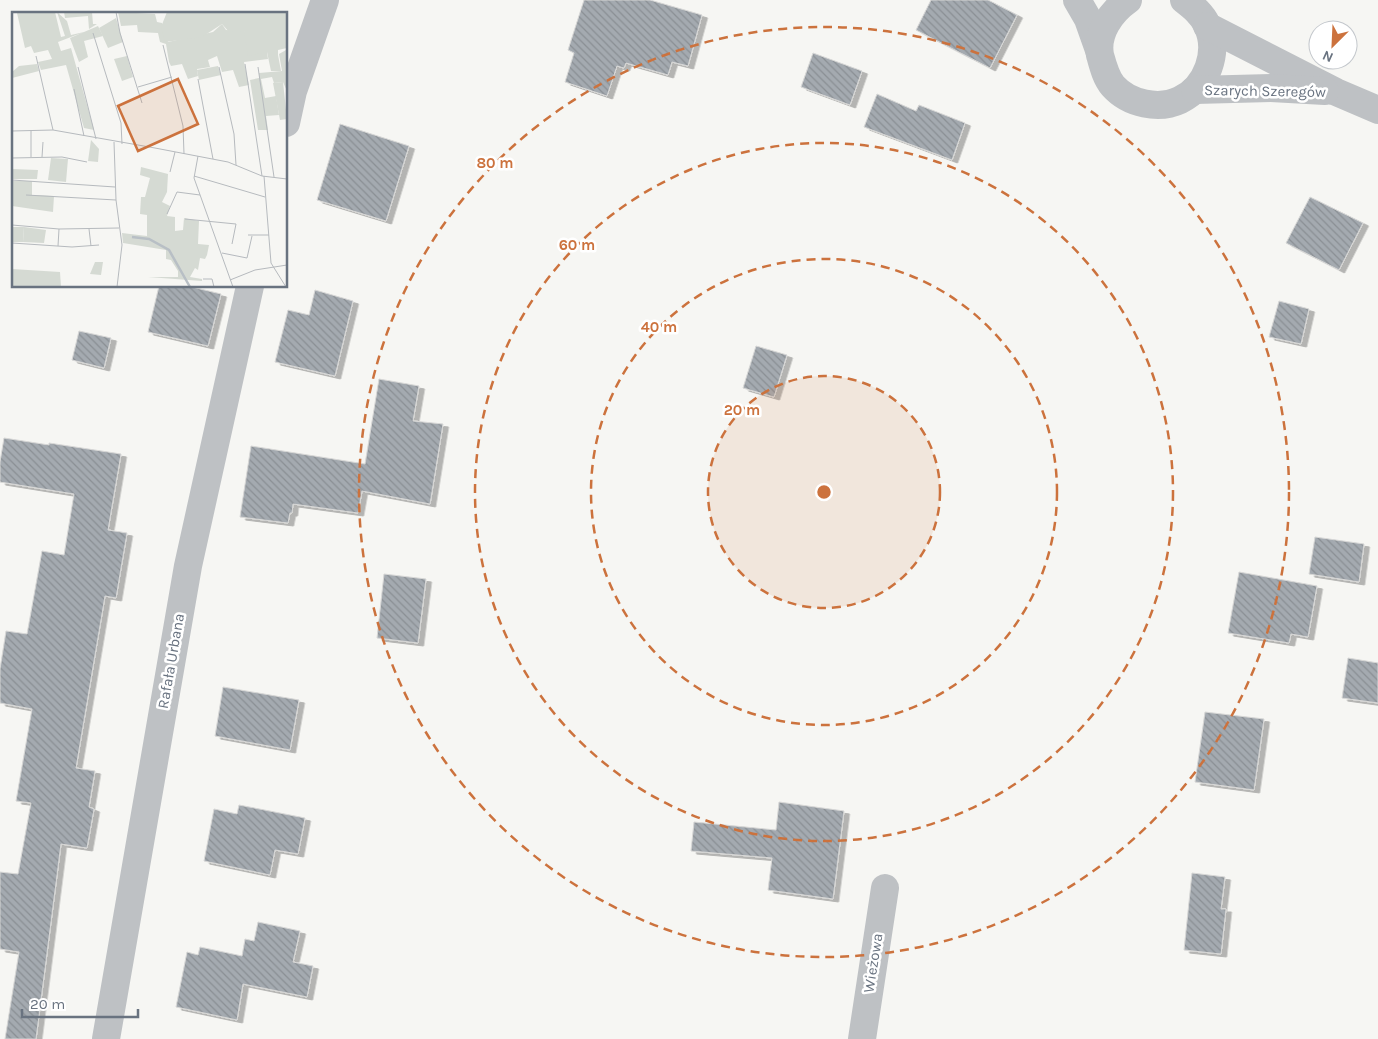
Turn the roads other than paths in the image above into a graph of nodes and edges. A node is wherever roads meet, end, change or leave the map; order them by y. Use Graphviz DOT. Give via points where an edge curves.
graph roads {
  1 [pos="325,0"];
  2 [pos="1077,0"];
  3 [pos="1128,0"];
  4 [pos="1184,0"];
  5 [pos="1207,26"];
  6 [pos="1099,50"];
  7 [pos="1194,90"];
  8 [pos="1336,92"];
  9 [pos="1378,110"];
  10 [pos="288,114"];
  11 [pos="250,288"];
  12 [pos="885,888"];
  13 [pos="106,1039"];
  14 [pos="862,1039"];
  1 -- 10 [label="street"];
  2 -- 6 [label="street"];
  3 -- 6 [label="street" via="1112,14 1102,31"];
  4 -- 5 [label="street" via="1198,11"];
  5 -- 7 [label="street" via="1212,42 1212,60 1206,76"];
  5 -- 8 [label="street, Szarych Szeregów"];
  6 -- 7 [label="street" via="1103,69 1113,86 1129,98 1163,105 1180,100"];
  7 -- 8 [label="street, Szarych Szeregów" via="1271,88"];
  8 -- 9 [label="street, Szarych Szeregów"];
  11 -- 13 [label="street, Rafała Urbana" via="188,566"];
  12 -- 14 [label="street, Wieżowa"];
}
